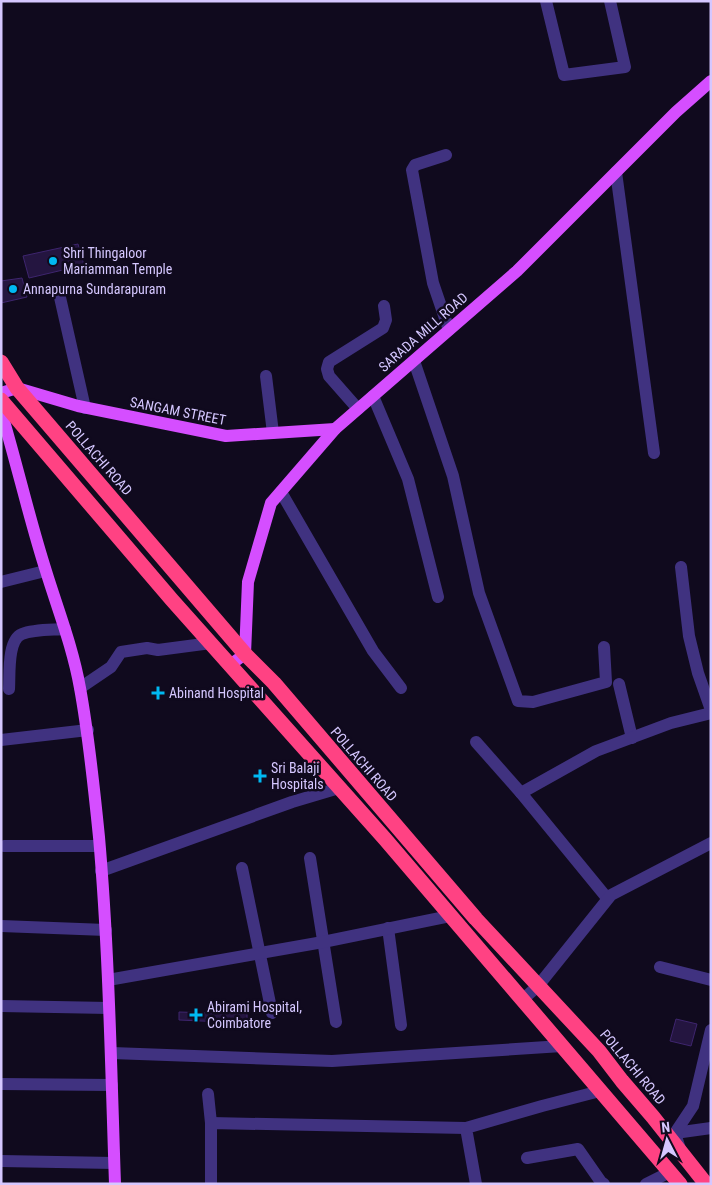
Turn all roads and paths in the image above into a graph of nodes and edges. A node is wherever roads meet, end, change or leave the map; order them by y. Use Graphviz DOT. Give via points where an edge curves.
graph roads {
  1 [pos="546,1"];
  2 [pos="610,1"];
  3 [pos="711,81"];
  4 [pos="446,155"];
  5 [pos="616,172"];
  6 [pos="59,293"];
  7 [pos="384,306"];
  8 [pos="449,330"];
  9 [pos="414,360"];
  10 [pos="1,362"];
  11 [pos="266,376"];
  12 [pos="17,388"];
  13 [pos="1,393"];
  14 [pos="373,396"];
  15 [pos="1,400"];
  16 [pos="85,408"];
  17 [pos="358,409"];
  18 [pos="1,411"];
  19 [pos="335,428"];
  20 [pos="273,433"];
  21 [pos="654,454"];
  22 [pos="281,492"];
  23 [pos="681,566"];
  24 [pos="45,571"];
  25 [pos="1,582"];
  26 [pos="438,597"];
  27 [pos="64,629"];
  28 [pos="211,643"];
  29 [pos="604,647"];
  30 [pos="245,654"];
  31 [pos="230,665"];
  32 [pos="618,684"];
  33 [pos="80,688"];
  34 [pos="400,688"];
  35 [pos="9,689"];
  36 [pos="711,711"];
  37 [pos="88,730"];
  38 [pos="632,738"];
  39 [pos="1,740"];
  40 [pos="476,742"];
  41 [pos="339,788"];
  42 [pos="521,793"];
  43 [pos="711,843"];
  44 [pos="4,846"];
  45 [pos="99,846"];
  46 [pos="310,858"];
  47 [pos="242,868"];
  48 [pos="102,871"];
  49 [pos="607,898"];
  50 [pos="450,916"];
  51 [pos="1,926"];
  52 [pos="388,928"];
  53 [pos="106,930"];
  54 [pos="324,942"];
  55 [pos="260,953"];
  56 [pos="660,967"];
  57 [pos="108,980"];
  58 [pos="711,980"];
  59 [pos="538,986"];
  60 [pos="522,1000"];
  61 [pos="1,1006"];
  62 [pos="109,1008"];
  63 [pos="272,1013"];
  64 [pos="336,1022"];
  65 [pos="401,1025"];
  66 [pos="711,1030"];
  67 [pos="709,1045"];
  68 [pos="562,1046"];
  69 [pos="112,1054"];
  70 [pos="1,1084"];
  71 [pos="112,1085"];
  72 [pos="600,1091"];
  73 [pos="208,1094"];
  74 [pos="211,1123"];
  75 [pos="466,1128"];
  76 [pos="711,1128"];
  77 [pos="675,1133"];
  78 [pos="681,1152"];
  79 [pos="527,1158"];
  80 [pos="1,1161"];
  81 [pos="114,1163"];
  82 [pos="675,1178"];
  83 [pos="115,1184"];
  84 [pos="211,1184"];
  85 [pos="476,1184"];
  86 [pos="604,1184"];
  87 [pos="646,1184"];
  88 [pos="706,1184"];
  1 -- 2 [label="street" via="564,75 625,68"];
  3 -- 5 [label="main road, SARADA MILL ROAD"];
  4 -- 8 [label="street" via="414,165 412,170 433,282"];
  5 -- 8 [label="main road, SARADA MILL ROAD" via="517,271"];
  5 -- 21 [label="street"];
  6 -- 16 [label="street"];
  7 -- 17 [label="street" via="386,320 383,328 329,362 327,369 329,376"];
  8 -- 9 [label="main road, SARADA MILL ROAD"];
  9 -- 14 [label="main road, SARADA MILL ROAD"];
  9 -- 29 [label="street" via="453,476 479,593 518,701 533,702 606,682"];
  10 -- 12 [label="highway, POLLACHI ROAD"];
  11 -- 20 [label="street"];
  12 -- 13 [label="main road"];
  12 -- 16 [label="main road, SANGAM STREET"];
  12 -- 30 [label="highway, POLLACHI ROAD"];
  14 -- 17 [label="main road, SARADA MILL ROAD"];
  14 -- 26 [label="street" via="408,479"];
  15 -- 28 [label="highway"];
  16 -- 20 [label="main road, SANGAM STREET" via="226,436"];
  17 -- 19 [label="main road, SARADA MILL ROAD"];
  18 -- 24 [label="main road"];
  19 -- 20 [label="main road, SANGAM STREET"];
  19 -- 22 [label="main road, SARADA MILL ROAD"];
  22 -- 30 [label="main road, SARADA MILL ROAD" via="271,503 248,582"];
  22 -- 34 [label="street" via="373,651"];
  23 -- 36 [label="street" via="689,636"];
  24 -- 25 [label="street"];
  24 -- 27 [label="main road"];
  27 -- 33 [label="main road"];
  27 -- 35 [label="street" via="21,634 14,640"];
  28 -- 31 [label="highway"];
  28 -- 33 [label="street" via="121,652 111,667"];
  30 -- 31 [label="main road"];
  30 -- 59 [label="highway, POLLACHI ROAD" via="274,683 476,919"];
  31 -- 41 [label="highway"];
  32 -- 38 [label="street"];
  33 -- 37 [label="main road"];
  36 -- 38 [label="street"];
  37 -- 39 [label="street"];
  37 -- 45 [label="main road"];
  38 -- 42 [label="street" via="596,751"];
  40 -- 42 [label="street"];
  41 -- 48 [label="street"];
  41 -- 50 [label="highway"];
  42 -- 49 [label="street"];
  43 -- 49 [label="street"];
  44 -- 45 [label="street"];
  45 -- 48 [label="main road"];
  46 -- 54 [label="street"];
  47 -- 55 [label="street"];
  48 -- 53 [label="main road"];
  49 -- 59 [label="street"];
  50 -- 52 [label="street"];
  50 -- 60 [label="highway"];
  51 -- 53 [label="street"];
  52 -- 54 [label="street"];
  52 -- 65 [label="street"];
  53 -- 57 [label="main road"];
  54 -- 55 [label="street"];
  54 -- 64 [label="street"];
  55 -- 57 [label="street"];
  55 -- 63 [label="street"];
  56 -- 58 [label="street"];
  57 -- 62 [label="main road"];
  59 -- 60 [label="street"];
  59 -- 78 [label="highway, POLLACHI ROAD" via="599,1051"];
  60 -- 68 [label="highway"];
  61 -- 62 [label="street"];
  62 -- 69 [label="main road"];
  66 -- 67 [label="street"];
  67 -- 77 [label="street" via="693,1106"];
  68 -- 69 [label="street" via="332,1061"];
  68 -- 72 [label="highway"];
  69 -- 71 [label="main road"];
  70 -- 71 [label="street"];
  71 -- 81 [label="main road"];
  72 -- 75 [label="street"];
  72 -- 82 [label="highway"];
  73 -- 74 [label="street"];
  74 -- 75 [label="street"];
  74 -- 84 [label="street"];
  75 -- 85 [label="street"];
  76 -- 77 [label="street"];
  77 -- 78 [label="street"];
  78 -- 88 [label="highway, POLLACHI ROAD"];
  79 -- 86 [label="street" via="578,1148"];
  80 -- 81 [label="street"];
  81 -- 83 [label="main road"];
  82 -- 87 [label="street"];
}
